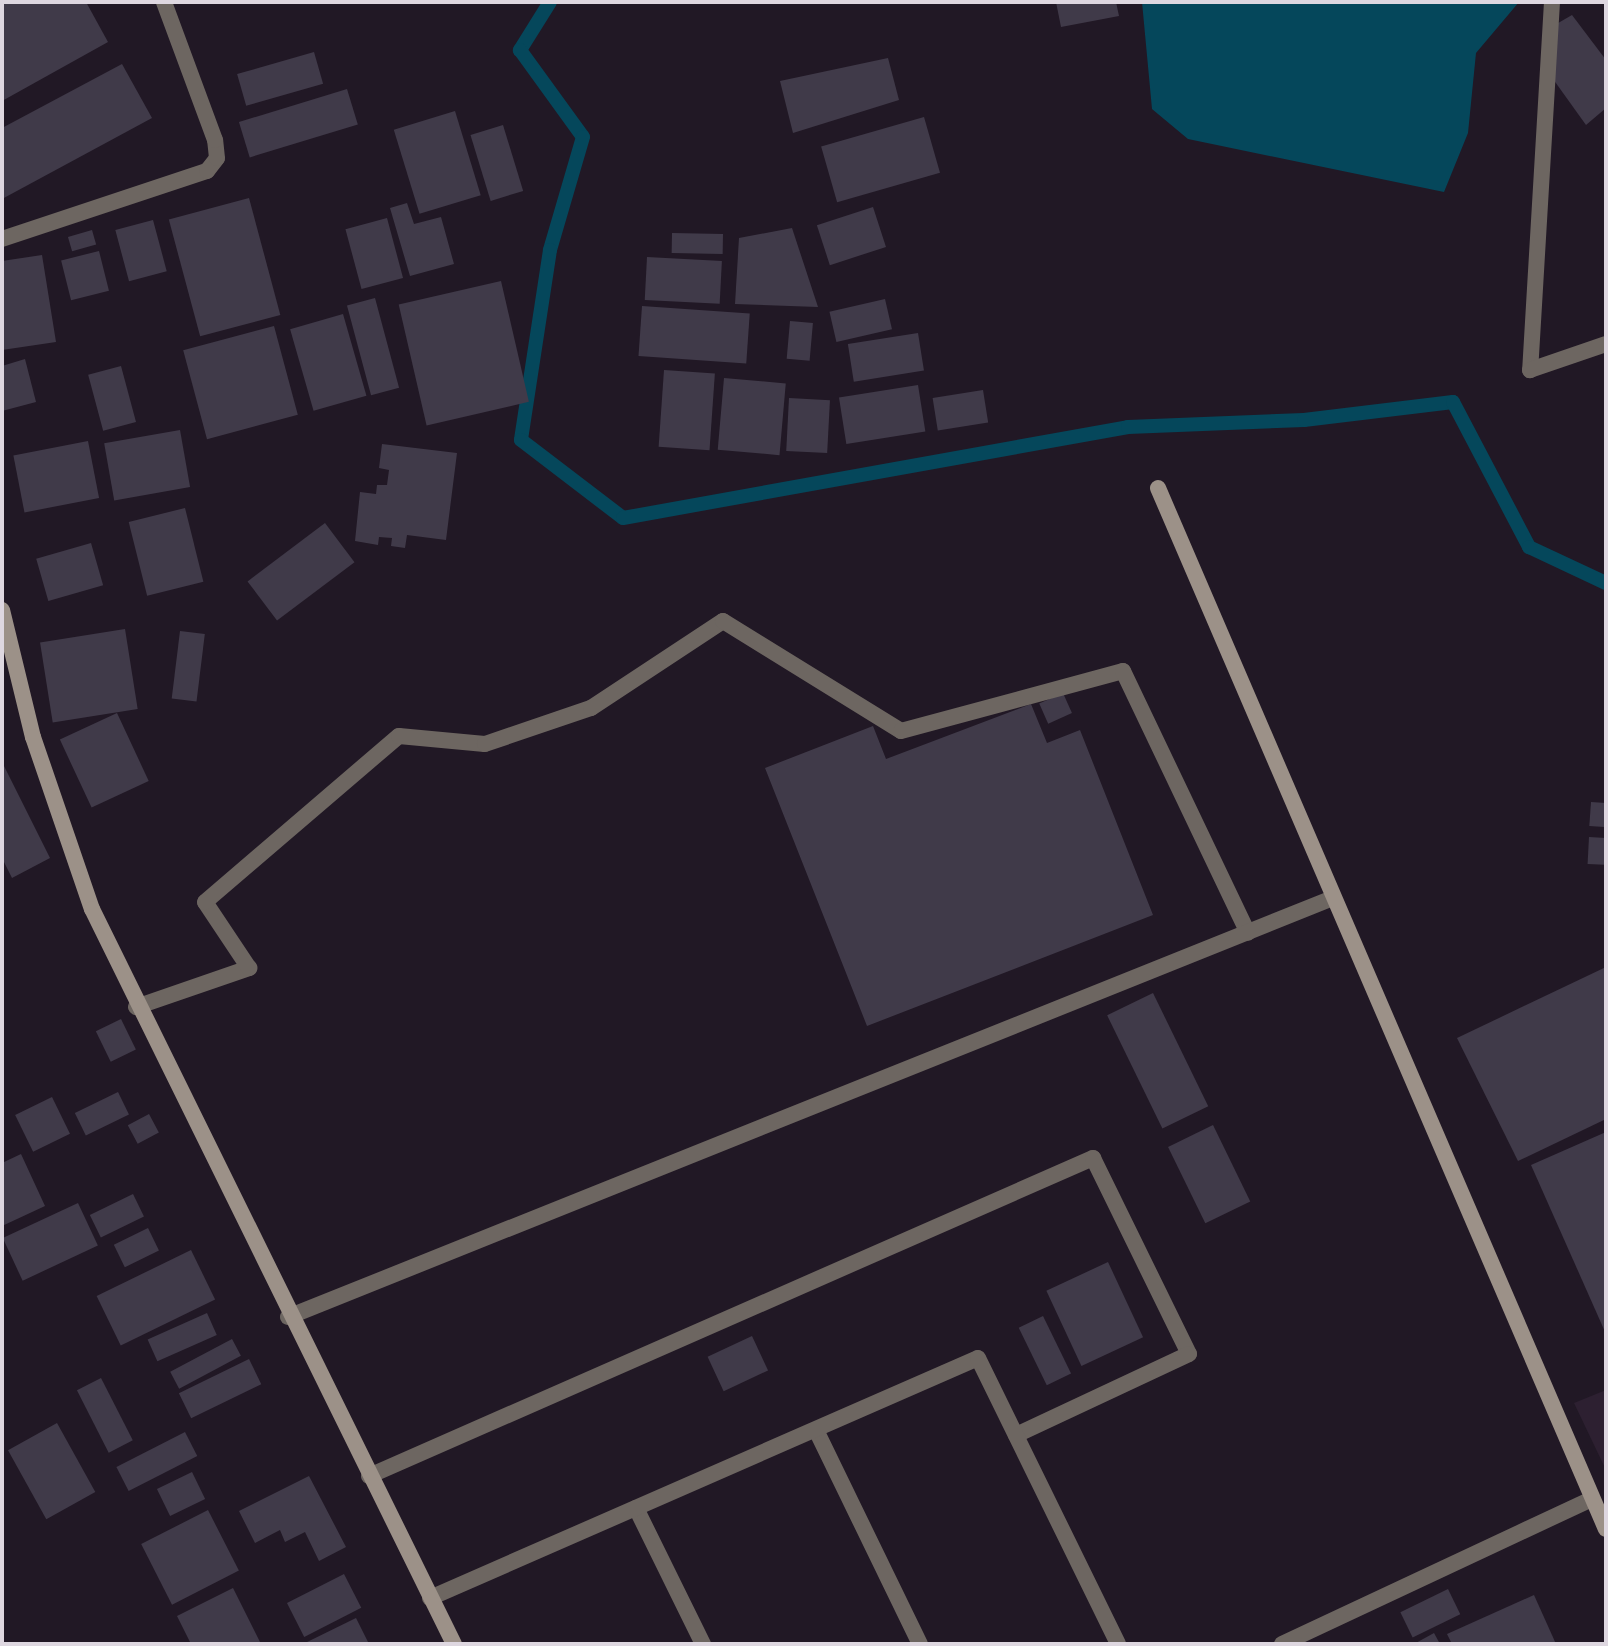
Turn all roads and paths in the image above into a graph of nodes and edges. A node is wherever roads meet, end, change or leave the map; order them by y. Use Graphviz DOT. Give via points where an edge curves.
graph roads {
  1 [pos="164,2"];
  2 [pos="1554,3"];
  3 [pos="2,239"];
  4 [pos="1606,344"];
  5 [pos="1158,488"];
  6 [pos="2,610"];
  7 [pos="1333,898"];
  8 [pos="1248,933"];
  9 [pos="136,1007"];
  10 [pos="288,1317"];
  11 [pos="816,1430"];
  12 [pos="1016,1435"];
  13 [pos="369,1476"];
  14 [pos="1592,1499"];
  15 [pos="636,1508"];
  16 [pos="1606,1529"];
  17 [pos="430,1598"];
  18 [pos="454,1644"];
  19 [pos="703,1644"];
  20 [pos="920,1644"];
  21 [pos="1118,1644"];
  22 [pos="1282,1644"];
  1 -- 3 [label="street" via="217,158 207,171"];
  2 -- 4 [label="street" via="1530,370"];
  5 -- 7 [label="street"];
  6 -- 9 [label="street" via="33,737 92,909"];
  7 -- 8 [label="street"];
  7 -- 14 [label="street"];
  8 -- 9 [label="street" via="1123,671 901,731 723,621 591,708 485,744 399,736 205,902 249,968"];
  8 -- 10 [label="street"];
  9 -- 10 [label="street"];
  10 -- 13 [label="street"];
  11 -- 12 [label="street" via="978,1358"];
  11 -- 15 [label="street"];
  11 -- 20 [label="street"];
  12 -- 13 [label="street" via="1189,1354 1093,1158"];
  12 -- 21 [label="street"];
  13 -- 17 [label="street"];
  14 -- 16 [label="street"];
  14 -- 22 [label="street"];
  15 -- 17 [label="street"];
  15 -- 19 [label="street"];
  17 -- 18 [label="street"];
}
